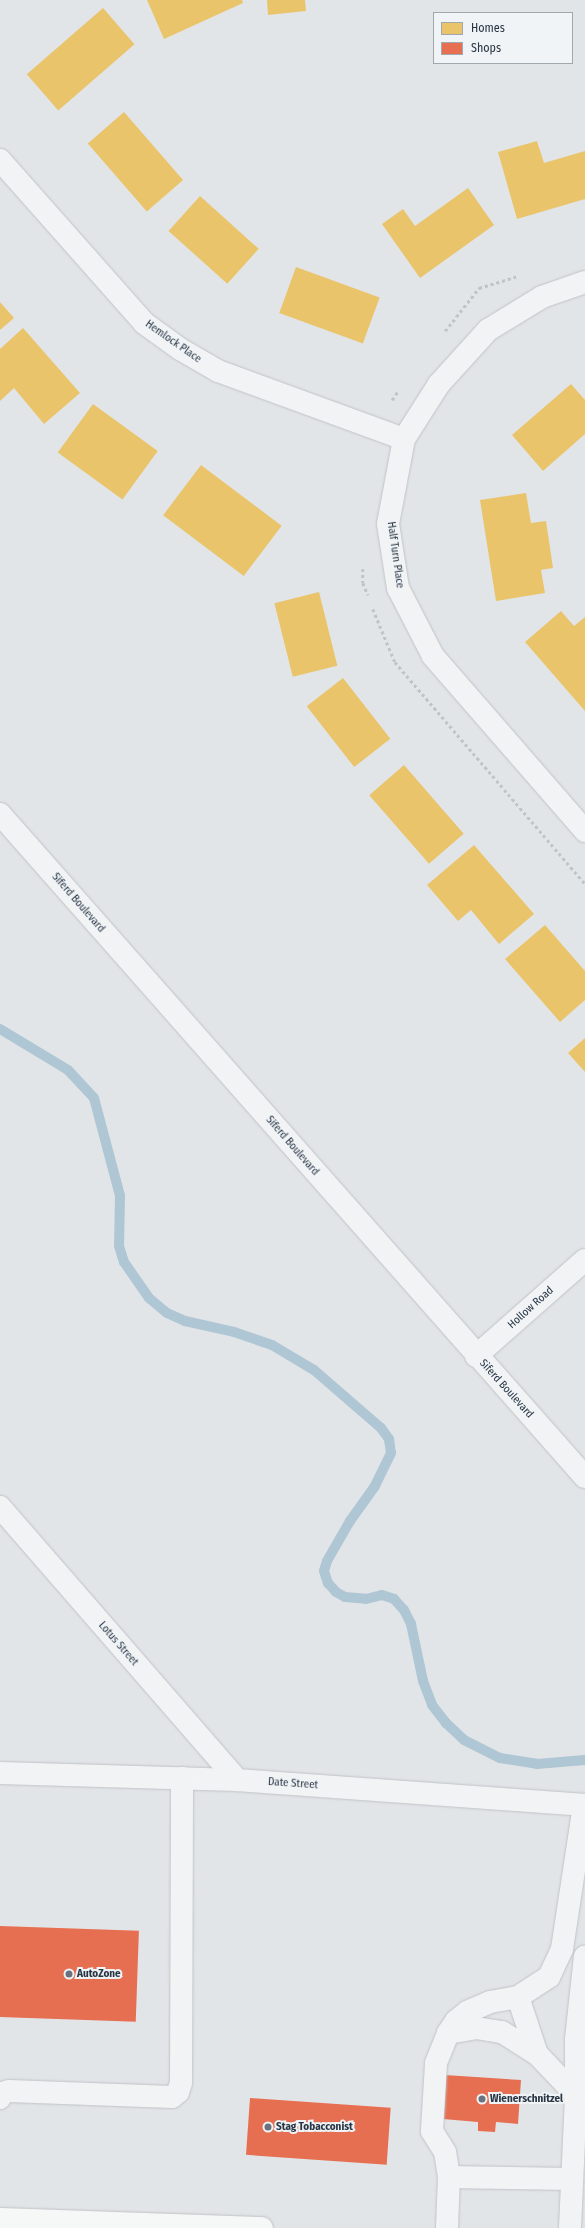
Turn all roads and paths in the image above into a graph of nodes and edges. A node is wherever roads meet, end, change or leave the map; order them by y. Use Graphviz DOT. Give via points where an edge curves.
graph roads {
  1 [pos="0,160"];
  2 [pos="524,274"];
  3 [pos="585,282"];
  4 [pos="441,336"];
  5 [pos="403,385"];
  6 [pos="380,430"];
  7 [pos="404,439"];
  8 [pos="364,568"];
  9 [pos="369,597"];
  10 [pos="372,604"];
  11 [pos="0,814"];
  12 [pos="585,831"];
  13 [pos="585,884"];
  14 [pos="585,1260"];
  15 [pos="476,1356"];
  16 [pos="585,1477"];
  17 [pos="0,1508"];
  18 [pos="0,1773"];
  19 [pos="182,1778"];
  20 [pos="237,1780"];
  21 [pos="585,1805"];
  22 [pos="585,1956"];
  23 [pos="518,1998"];
  24 [pos="448,2033"];
  25 [pos="537,2054"];
  26 [pos="576,2094"];
  27 [pos="0,2098"];
  28 [pos="449,2177"];
  29 [pos="571,2179"];
  30 [pos="0,2219"];
  31 [pos="262,2228"];
  32 [pos="447,2228"];
  33 [pos="570,2228"];
  1 -- 6 [label="street, Hemlock Place" via="144,323 180,349 218,372"];
  2 -- 4 [label="path" via="479,288"];
  3 -- 7 [label="street, Half Turn Place" via="542,298 488,330 439,384"];
  5 -- 6 [label="path" via="393,397"];
  6 -- 7 [label="street, Hemlock Place"];
  7 -- 12 [label="street, Half Turn Place" via="388,524 398,588 433,656"];
  8 -- 9 [label="path" via="363,583"];
  10 -- 13 [label="path" via="395,662"];
  11 -- 15 [label="street, Siferd Boulevard"];
  14 -- 15 [label="street, Hollow Road"];
  15 -- 16 [label="street, Siferd Boulevard"];
  17 -- 20 [label="street, Lotus Street"];
  18 -- 19 [label="street, Date Street"];
  19 -- 20 [label="street, Date Street"];
  19 -- 27 [label="street" via="181,2083 178,2092 172,2097 9,2090 2,2093"];
  20 -- 21 [label="street, Date Street"];
  21 -- 23 [label="street" via="562,1949 549,1977"];
  22 -- 26 [label="street" via="576,2039"];
  23 -- 24 [label="street" via="490,2002 467,2012 456,2021"];
  23 -- 25 [label="street"];
  24 -- 25 [label="street" via="476,2028 502,2032"];
  24 -- 28 [label="street" via="436,2063 432,2131 445,2152"];
  25 -- 26 [label="street"];
  26 -- 29 [label="street"];
  28 -- 29 [label="street"];
  28 -- 32 [label="street"];
  29 -- 33 [label="street"];
  30 -- 31 [label="main road"];
}
